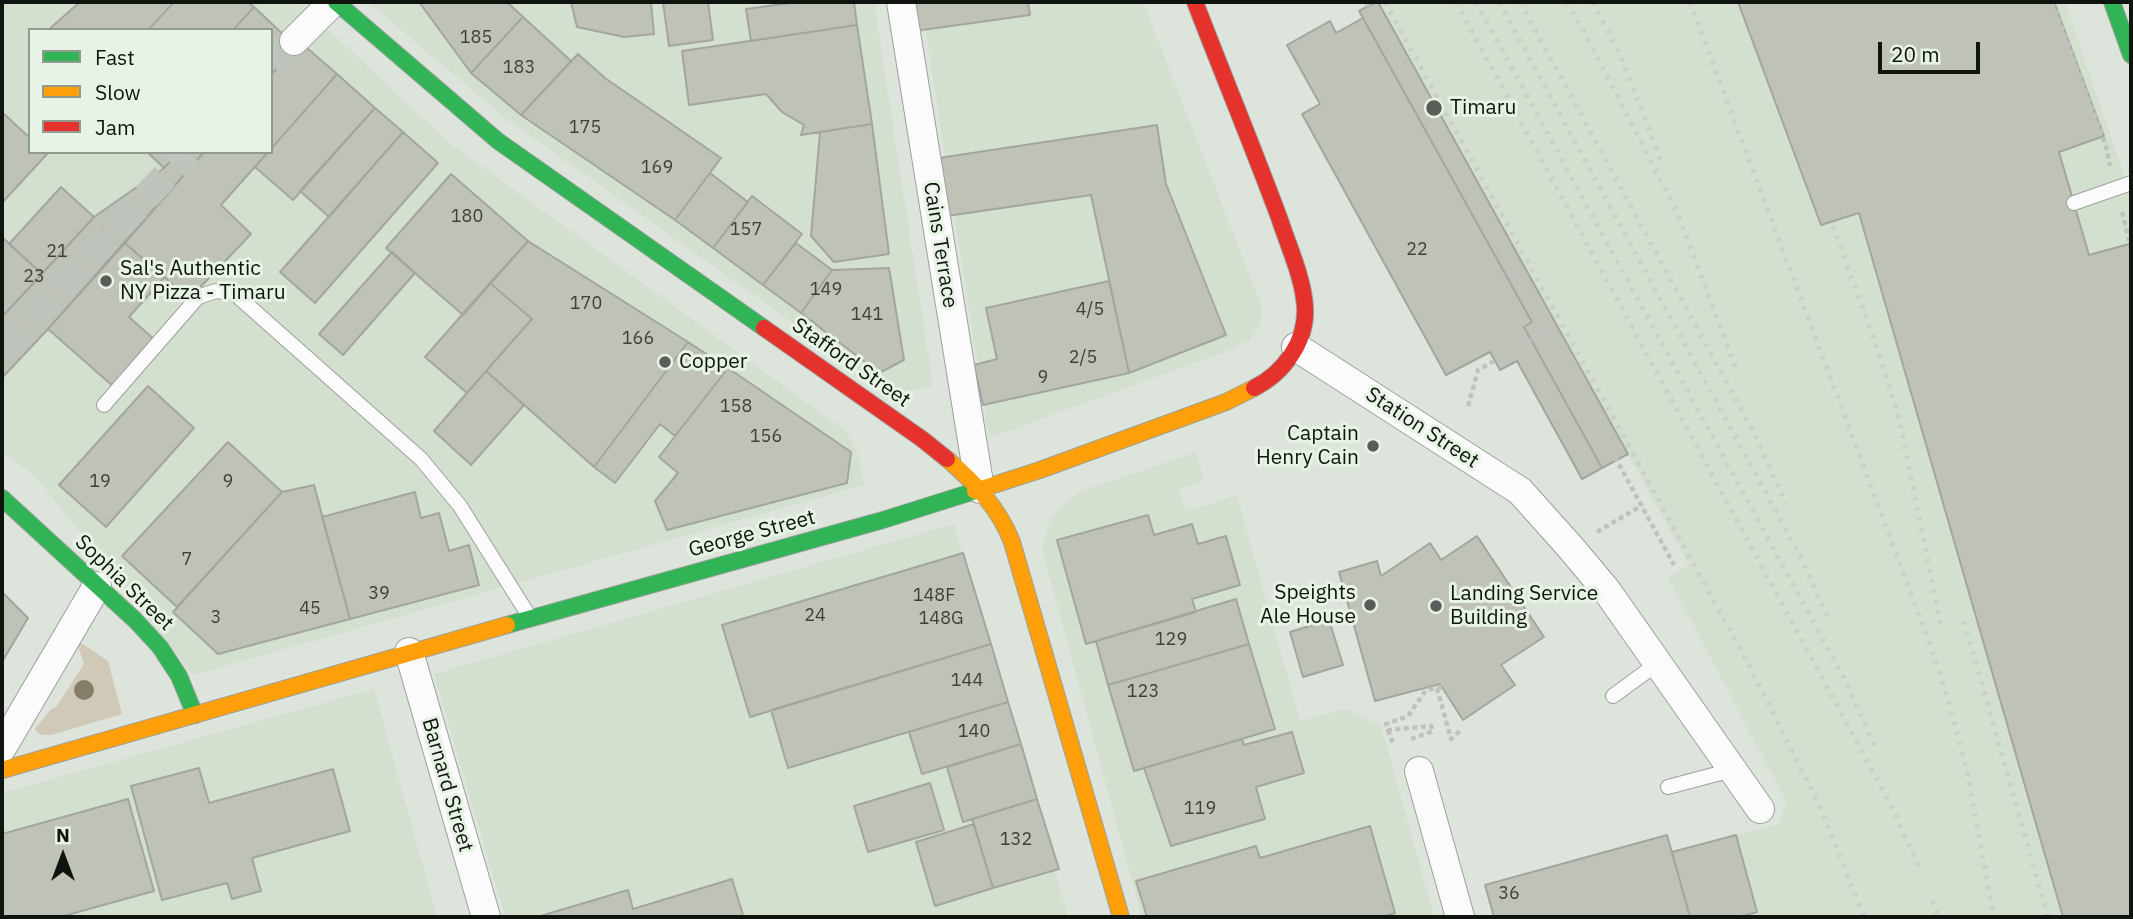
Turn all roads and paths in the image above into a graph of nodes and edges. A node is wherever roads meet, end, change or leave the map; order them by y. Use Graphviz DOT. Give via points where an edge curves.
graph roads {
  1 [pos="334,2"];
  2 [pos="901,2"];
  3 [pos="1195,2"];
  4 [pos="1366,2"];
  5 [pos="2052,2"];
  6 [pos="2112,2"];
  7 [pos="293,41"];
  8 [pos="2131,55"];
  9 [pos="2106,146"];
  10 [pos="2131,183"];
  11 [pos="2074,203"];
  12 [pos="2124,224"];
  13 [pos="2131,247"];
  14 [pos="1546,332"];
  15 [pos="1296,347"];
  16 [pos="104,405"];
  17 [pos="1468,406"];
  18 [pos="980,489"];
  19 [pos="2,498"];
  20 [pos="1641,506"];
  21 [pos="1572,548"];
  22 [pos="1674,565"];
  23 [pos="97,586"];
  24 [pos="530,619"];
  25 [pos="409,652"];
  26 [pos="1658,663"];
  27 [pos="1613,695"];
  28 [pos="195,715"];
  29 [pos="1462,729"];
  30 [pos="1388,730"];
  31 [pos="2,748"];
  32 [pos="2,770"];
  33 [pos="1732,770"];
  34 [pos="1419,771"];
  35 [pos="1668,787"];
  36 [pos="1760,809"];
  37 [pos="486,917"];
  38 [pos="1121,917"];
  39 [pos="1460,917"];
  1 -- 7 [label="street"];
  1 -- 18 [label="street, Stafford Street" via="498,141 922,439"];
  2 -- 18 [label="street, Cains Terrace"];
  3 -- 15 [label="street" via="1301,281 1305,308"];
  4 -- 14 [label="path"];
  5 -- 9 [label="path"];
  6 -- 8 [label="street"];
  10 -- 11 [label="lane"];
  12 -- 13 [label="path"];
  14 -- 17 [label="path" via="1478,370"];
  14 -- 20 [label="path"];
  15 -- 18 [label="street, George Street" via="1281,369 1250,392"];
  15 -- 21 [label="street, Station Street" via="1520,491"];
  16 -- 24 [label="lane" via="198,297 216,291 234,293 421,459 460,506"];
  18 -- 24 [label="street, George Street"];
  18 -- 38 [label="street, Stafford Street" via="1011,537"];
  19 -- 23 [label="street, Sophia Street"];
  20 -- 21 [label="path"];
  20 -- 22 [label="path"];
  21 -- 26 [label="street, Station Street"];
  23 -- 28 [label="street, Sophia Street" via="160,647 179,676"];
  23 -- 31 [label="street"];
  24 -- 25 [label="street, George Street"];
  25 -- 28 [label="street, George Street"];
  25 -- 37 [label="street, Barnard Street"];
  26 -- 27 [label="lane"];
  26 -- 33 [label="street, Station Street"];
  28 -- 32 [label="street, George Street"];
  29 -- 30 [label="path" via="1451,739 1439,687 1426,690 1408,716 1386,724"];
  30 -- 30 [label="path" via="1431,726 1433,731 1394,749"];
  33 -- 35 [label="lane"];
  33 -- 36 [label="street, Station Street"];
  34 -- 39 [label="street"];
}
